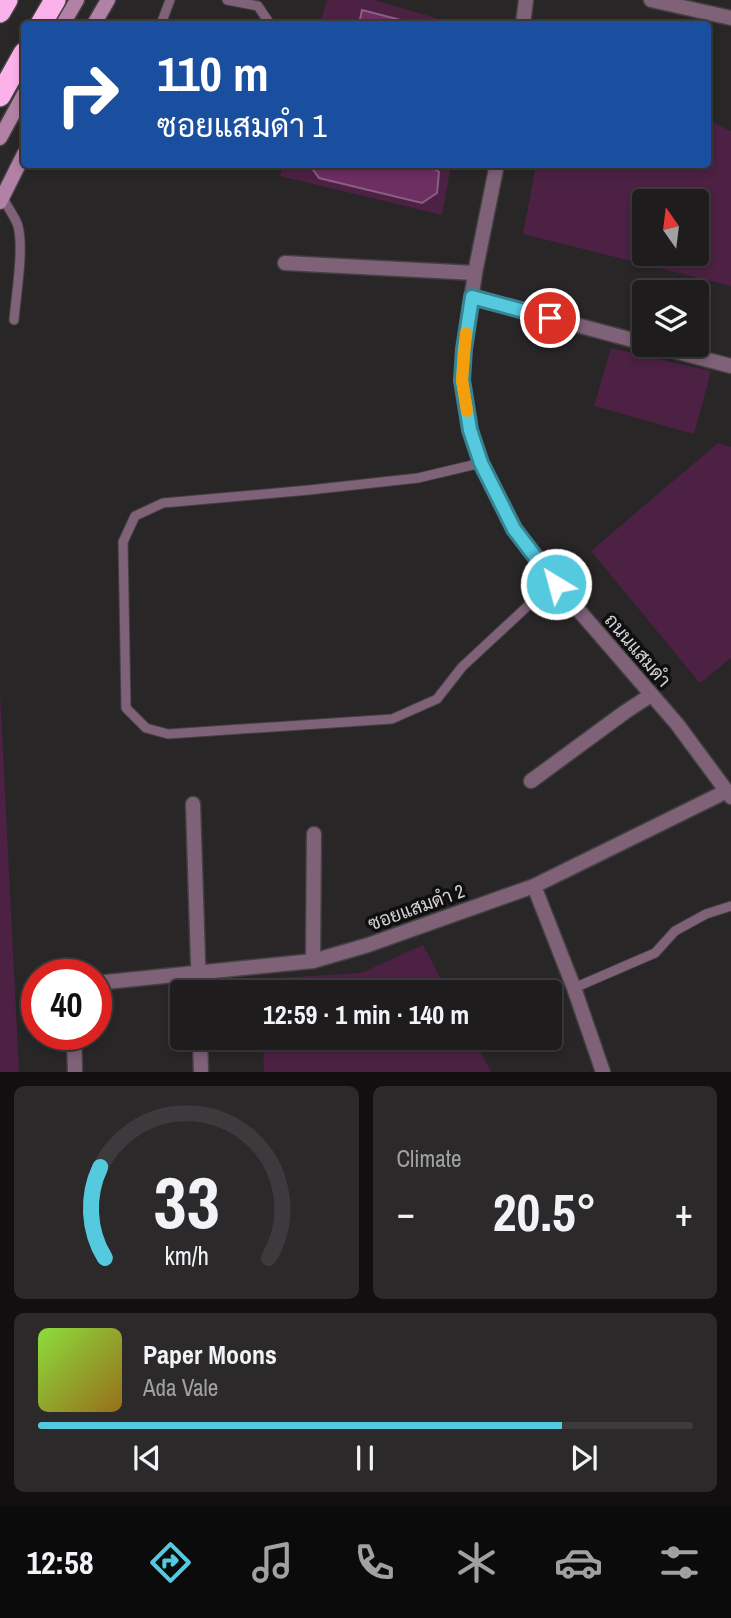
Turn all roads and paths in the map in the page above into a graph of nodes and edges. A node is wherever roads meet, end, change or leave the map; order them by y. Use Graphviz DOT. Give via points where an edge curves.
graph roads {
  1 [pos="7,0"];
  2 [pos="55,0"];
  3 [pos="77,0"];
  4 [pos="108,0"];
  5 [pos="170,0"];
  6 [pos="227,0"];
  7 [pos="526,0"];
  8 [pos="651,0"];
  9 [pos="0,12"];
  10 [pos="731,19"];
  11 [pos="43,21"];
  12 [pos="66,21"];
  13 [pos="96,21"];
  14 [pos="162,21"];
  15 [pos="268,21"];
  16 [pos="523,21"];
  17 [pos="21,58"];
  18 [pos="0,96"];
  19 [pos="21,100"];
  20 [pos="0,138"];
  21 [pos="21,160"];
  22 [pos="496,168"];
  23 [pos="1,200"];
  24 [pos="285,263"];
  25 [pos="475,273"];
  26 [pos="472,297"];
  27 [pos="14,320"];
  28 [pos="632,340"];
  29 [pos="697,357"];
  30 [pos="731,366"];
  31 [pos="481,463"];
  32 [pos="556,584"];
  33 [pos="651,695"];
  34 [pos="531,781"];
  35 [pos="729,794"];
  36 [pos="193,804"];
  37 [pos="314,834"];
  38 [pos="534,886"];
  39 [pos="731,906"];
  40 [pos="313,961"];
  41 [pos="198,973"];
  42 [pos="198,980"];
  43 [pos="112,981"];
  44 [pos="574,988"];
  45 [pos="74,1050"];
  46 [pos="200,1050"];
  47 [pos="75,1072"];
  48 [pos="201,1072"];
  49 [pos="603,1072"];
  1 -- 9 [label="highway"];
  2 -- 11 [label="highway"];
  3 -- 12 [label="main road"];
  4 -- 13 [label="main road"];
  5 -- 14 [label="lane"];
  6 -- 15 [label="lane" via="258,6"];
  7 -- 16 [label="street"];
  8 -- 10 [label="street"];
  17 -- 18 [label="highway"];
  19 -- 20 [label="main road"];
  21 -- 23 [label="main road"];
  22 -- 25 [label="street, ถนนแสมดำ"];
  23 -- 27 [label="lane" via="19,228"];
  24 -- 25 [label="street"];
  25 -- 26 [label="street, ถนนแสมดำ"];
  26 -- 28 [label="street"];
  26 -- 31 [label="street, ถนนแสมดำ" via="462,380"];
  29 -- 30 [label="street"];
  31 -- 32 [label="street, ถนนแสมดำ" via="514,529"];
  31 -- 32 [label="lane" via="418,478 163,503 135,516 122,542 126,708 146,727 168,734 393,719 437,699 463,667"];
  32 -- 33 [label="street, ถนนแสมดำ"];
  33 -- 34 [label="street"];
  33 -- 35 [label="street, ถนนแสมดำ"];
  35 -- 38 [label="street, ซอยแสมดำ 2"];
  36 -- 41 [label="street"];
  37 -- 40 [label="street"];
  38 -- 40 [label="street, ซอยแสมดำ 2"];
  38 -- 44 [label="street"];
  39 -- 44 [label="lane" via="674,932 655,953"];
  40 -- 41 [label="street, ซอยแสมดำ 2"];
  41 -- 42 [label="street"];
  41 -- 43 [label="street, ซอยแสมดำ 2"];
  44 -- 49 [label="street"];
  45 -- 47 [label="street"];
  46 -- 48 [label="street"];
}
